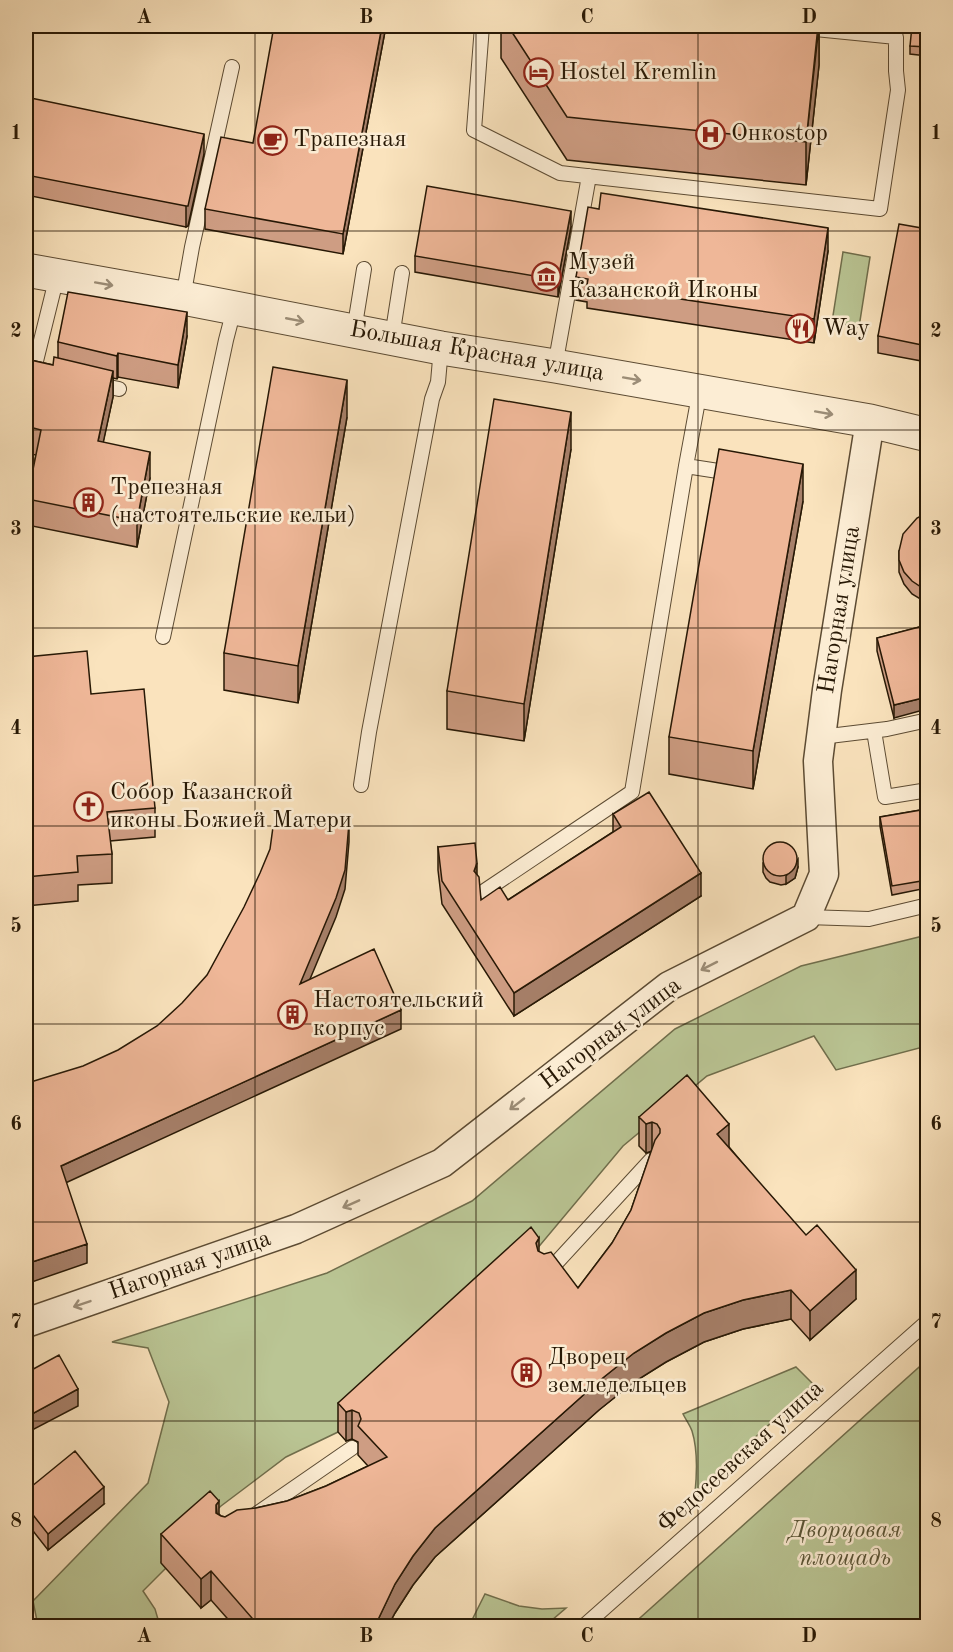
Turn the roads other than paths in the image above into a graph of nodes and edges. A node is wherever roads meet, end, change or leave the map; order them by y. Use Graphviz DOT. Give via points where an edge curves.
graph roads {
  1 [pos="482,26"];
  2 [pos="785,26"];
  3 [pos="232,67"];
  4 [pos="590,176"];
  5 [pos="364,269"];
  6 [pos="26,270"];
  7 [pos="402,273"];
  8 [pos="57,276"];
  9 [pos="183,298"];
  10 [pos="234,309"];
  11 [pos="354,331"];
  12 [pos="392,337"];
  13 [pos="441,348"];
  14 [pos="555,366"];
  15 [pos="56,374"];
  16 [pos="77,379"];
  17 [pos="119,389"];
  18 [pos="700,390"];
  19 [pos="870,421"];
  20 [pos="927,435"];
  21 [pos="686,466"];
  22 [pos="744,474"];
  23 [pos="163,637"];
  24 [pos="927,720"];
  25 [pos="874,731"];
  26 [pos="821,737"];
  27 [pos="361,785"];
  28 [pos="927,790"];
  29 [pos="483,892"];
  30 [pos="927,905"];
  31 [pos="806,917"];
  32 [pos="651,1160"];
  33 [pos="545,1274"];
  34 [pos="927,1321"];
  35 [pos="26,1323"];
  36 [pos="351,1448"];
  37 [pos="244,1523"];
  38 [pos="584,1626"];
  1 -- 4 [label="lane" via="474,130 560,174"];
  2 -- 4 [label="lane" via="896,37 898,90 880,209"];
  3 -- 9 [label="lane"];
  4 -- 14 [label="lane"];
  5 -- 11 [label="lane"];
  6 -- 8 [label="street, Большая Красная улица"];
  7 -- 12 [label="lane"];
  8 -- 9 [label="street, Большая Красная улица, one-way"];
  8 -- 15 [label="lane" via="34,369"];
  9 -- 10 [label="street, Большая Красная улица"];
  10 -- 11 [label="street, Большая Красная улица, one-way"];
  10 -- 23 [label="lane"];
  11 -- 12 [label="street, Большая Красная улица"];
  12 -- 13 [label="street, Большая Красная улица"];
  13 -- 14 [label="street, Большая Красная улица"];
  13 -- 27 [label="lane" via="438,382"];
  14 -- 18 [label="street, Большая Красная улица, one-way"];
  16 -- 17 [label="lane"];
  18 -- 19 [label="street, Большая Красная улица, one-way"];
  18 -- 21 [label="lane"];
  19 -- 20 [label="street, Большая Красная улица"];
  19 -- 26 [label="street, Нагорная улица"];
  21 -- 22 [label="lane"];
  21 -- 29 [label="lane" via="633,792"];
  24 -- 25 [label="lane"];
  25 -- 26 [label="lane"];
  25 -- 28 [label="lane" via="885,797"];
  26 -- 31 [label="street, Нагорная улица" via="818,761 824,874"];
  30 -- 31 [label="lane" via="869,919"];
  31 -- 35 [label="street, Нагорная улица, one-way" via="669,986 442,1163 296,1229"];
  32 -- 33 [label="lane"];
  34 -- 38 [label="lane, Федосеевская улица"];
  36 -- 37 [label="lane"];
}
